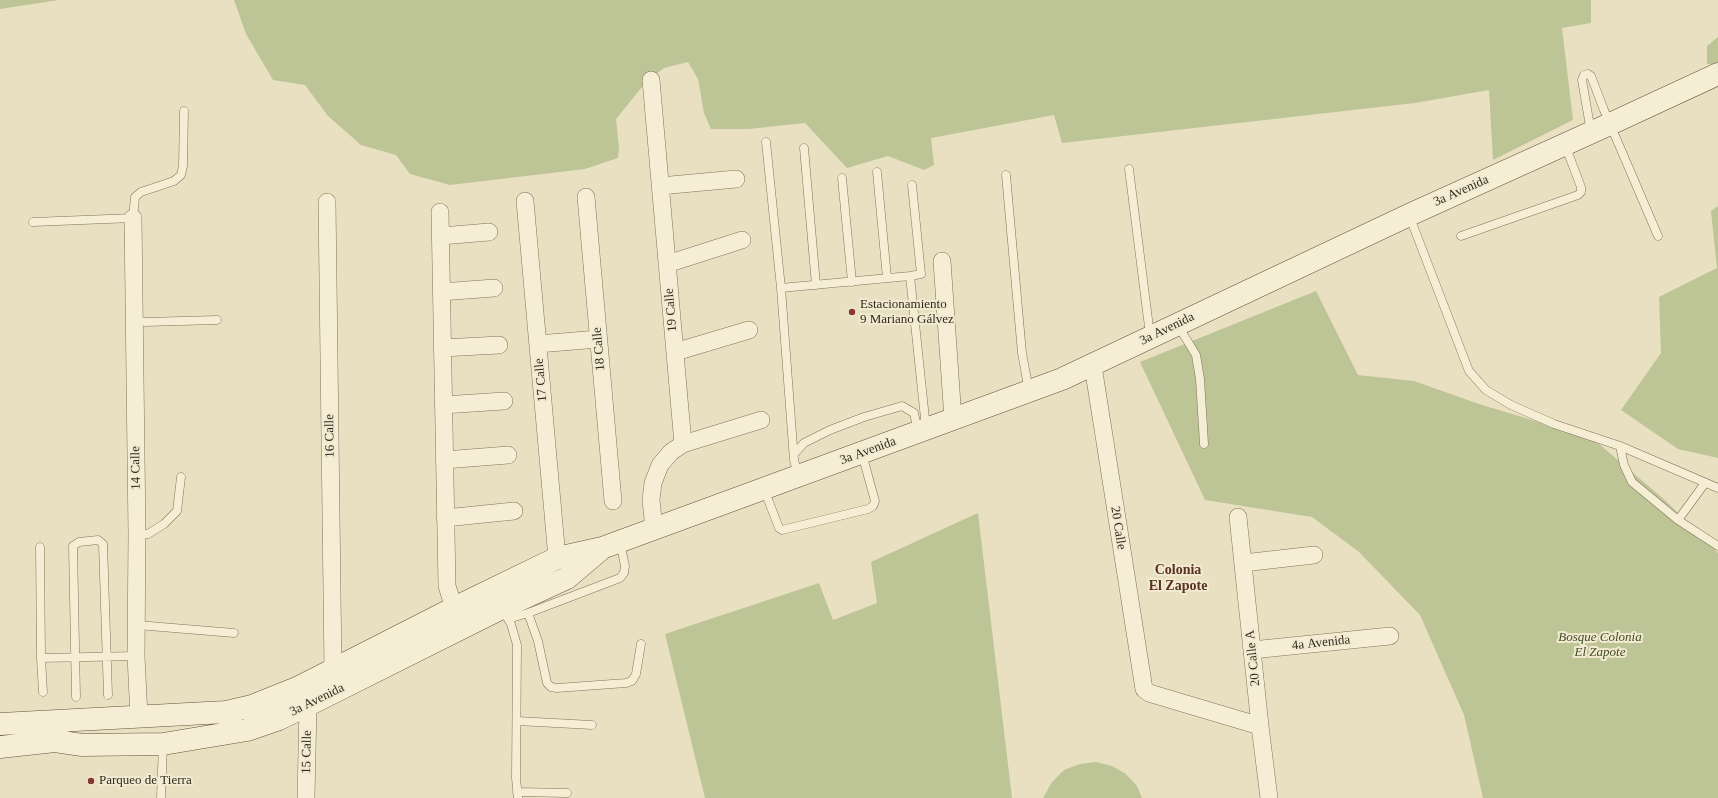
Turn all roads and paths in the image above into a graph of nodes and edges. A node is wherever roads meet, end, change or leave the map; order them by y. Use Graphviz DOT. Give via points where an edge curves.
graph roads {
  1 [pos="1718,74"];
  2 [pos="651,80"];
  3 [pos="184,111"];
  4 [pos="1601,128"];
  5 [pos="766,142"];
  6 [pos="1564,144"];
  7 [pos="804,148"];
  8 [pos="1129,169"];
  9 [pos="877,172"];
  10 [pos="1006,175"];
  11 [pos="842,178"];
  12 [pos="736,179"];
  13 [pos="912,185"];
  14 [pos="660,186"];
  15 [pos="586,197"];
  16 [pos="525,201"];
  17 [pos="327,202"];
  18 [pos="440,212"];
  19 [pos="1409,215"];
  20 [pos="132,218"];
  21 [pos="33,222"];
  22 [pos="489,232"];
  23 [pos="441,236"];
  24 [pos="1461,236"];
  25 [pos="1658,236"];
  26 [pos="742,240"];
  27 [pos="942,261"];
  28 [pos="667,264"];
  29 [pos="910,276"];
  30 [pos="888,278"];
  31 [pos="852,282"];
  32 [pos="816,285"];
  33 [pos="494,288"];
  34 [pos="781,288"];
  35 [pos="441,292"];
  36 [pos="134,320"];
  37 [pos="217,320"];
  38 [pos="1177,324"];
  39 [pos="749,330"];
  40 [pos="1150,336"];
  41 [pos="598,338"];
  42 [pos="538,344"];
  43 [pos="499,345"];
  44 [pos="442,348"];
  45 [pos="675,352"];
  46 [pos="1093,366"];
  47 [pos="1030,392"];
  48 [pos="504,401"];
  49 [pos="443,405"];
  50 [pos="761,420"];
  51 [pos="953,420"];
  52 [pos="922,431"];
  53 [pos="683,444"];
  54 [pos="1204,444"];
  55 [pos="1620,446"];
  56 [pos="861,453"];
  57 [pos="794,454"];
  58 [pos="508,455"];
  59 [pos="444,460"];
  60 [pos="798,476"];
  61 [pos="181,477"];
  62 [pos="1705,483"];
  63 [pos="1718,488"];
  64 [pos="764,489"];
  65 [pos="613,501"];
  66 [pos="514,511"];
  67 [pos="1238,517"];
  68 [pos="445,518"];
  69 [pos="1678,520"];
  70 [pos="654,529"];
  71 [pos="137,534"];
  72 [pos="611,545"];
  73 [pos="1718,546"];
  74 [pos="40,547"];
  75 [pos="1314,555"];
  76 [pos="557,558"];
  77 [pos="1243,563"];
  78 [pos="454,608"];
  79 [pos="528,613"];
  80 [pos="505,614"];
  81 [pos="138,625"];
  82 [pos="234,633"];
  83 [pos="1390,636"];
  84 [pos="641,644"];
  85 [pos="1252,650"];
  86 [pos="136,656"];
  87 [pos="107,657"];
  88 [pos="41,658"];
  89 [pos="75,658"];
  90 [pos="333,670"];
  91 [pos="44,692"];
  92 [pos="108,695"];
  93 [pos="76,697"];
  94 [pos="308,705"];
  95 [pos="139,717"];
  96 [pos="517,721"];
  97 [pos="0,724"];
  98 [pos="592,725"];
  99 [pos="1260,726"];
  100 [pos="55,741"];
  101 [pos="163,744"];
  102 [pos="0,747"];
  103 [pos="567,793"];
  104 [pos="517,795"];
  105 [pos="161,798"];
  106 [pos="306,798"];
  107 [pos="1269,798"];
  1 -- 4 [label="street, 3a Avenida"];
  2 -- 14 [label="street, 19 Calle"];
  3 -- 20 [label="lane" via="181,175 174,181 135,196"];
  4 -- 4 [label="lane" via="1591,76 1584,75 1582,80"];
  4 -- 6 [label="street, 3a Avenida"];
  4 -- 25 [label="lane"];
  5 -- 34 [label="lane"];
  6 -- 19 [label="street, 3a Avenida"];
  6 -- 24 [label="lane" via="1581,187 1578,195"];
  7 -- 32 [label="lane"];
  8 -- 40 [label="lane"];
  9 -- 30 [label="lane"];
  10 -- 47 [label="lane" via="1022,353"];
  11 -- 31 [label="lane"];
  12 -- 14 [label="street"];
  13 -- 29 [label="lane" via="921,274"];
  14 -- 28 [label="street, 19 Calle"];
  15 -- 41 [label="street, 18 Calle"];
  16 -- 42 [label="street, 17 Calle"];
  17 -- 90 [label="street, 16 Calle"];
  18 -- 23 [label="street"];
  19 -- 38 [label="street, 3a Avenida"];
  19 -- 55 [label="lane" via="1469,371 1486,390 1511,406 1554,424"];
  20 -- 21 [label="lane"];
  20 -- 36 [label="street, 14 Calle"];
  22 -- 23 [label="street"];
  23 -- 35 [label="street"];
  26 -- 28 [label="street"];
  27 -- 51 [label="street"];
  28 -- 45 [label="street, 19 Calle"];
  29 -- 30 [label="lane"];
  29 -- 52 [label="lane"];
  30 -- 31 [label="lane"];
  31 -- 32 [label="lane"];
  32 -- 34 [label="lane"];
  33 -- 35 [label="street"];
  34 -- 57 [label="lane"];
  35 -- 44 [label="street"];
  36 -- 37 [label="lane"];
  36 -- 71 [label="street, 14 Calle"];
  38 -- 40 [label="street, 3a Avenida"];
  38 -- 54 [label="lane" via="1196,355"];
  39 -- 45 [label="street"];
  40 -- 46 [label="street, 3a Avenida"];
  41 -- 42 [label="street"];
  41 -- 65 [label="street, 18 Calle"];
  42 -- 76 [label="street, 17 Calle"];
  43 -- 44 [label="street"];
  44 -- 49 [label="street"];
  45 -- 53 [label="street, 19 Calle"];
  46 -- 47 [label="street, 3a Avenida"];
  46 -- 99 [label="street, 20 Calle" via="1144,689 1149,693"];
  47 -- 51 [label="street, 3a Avenida"];
  48 -- 49 [label="street"];
  49 -- 59 [label="street"];
  50 -- 53 [label="street"];
  51 -- 52 [label="street, 3a Avenida"];
  52 -- 56 [label="street, 3a Avenida"];
  52 -- 57 [label="lane" via="914,413 902,406 830,430 804,443"];
  53 -- 70 [label="street" via="671,452 655,476 651,500"];
  55 -- 62 [label="lane"];
  55 -- 69 [label="lane" via="1624,465 1632,482"];
  56 -- 60 [label="street, 3a Avenida"];
  56 -- 64 [label="lane" via="875,501 868,509 782,530"];
  57 -- 60 [label="lane"];
  58 -- 59 [label="street"];
  59 -- 68 [label="street"];
  60 -- 64 [label="street, 3a Avenida"];
  61 -- 71 [label="lane" via="177,511 164,524 148,534"];
  62 -- 63 [label="lane"];
  62 -- 69 [label="lane"];
  64 -- 70 [label="street, 3a Avenida"];
  66 -- 68 [label="street"];
  67 -- 77 [label="street, 20 Calle A"];
  68 -- 78 [label="street" via="447,586"];
  69 -- 73 [label="lane"];
  70 -- 72 [label="street, 3a Avenida"];
  71 -- 81 [label="street, 14 Calle"];
  72 -- 76 [label="street, 3a Avenida"];
  72 -- 79 [label="lane" via="625,566 620,578"];
  72 -- 80 [label="street, 3a Avenida" via="567,578"];
  74 -- 88 [label="lane"];
  75 -- 77 [label="street"];
  76 -- 78 [label="street, 3a Avenida"];
  77 -- 85 [label="street, 20 Calle A"];
  78 -- 90 [label="street, 3a Avenida"];
  79 -- 80 [label="lane"];
  79 -- 84 [label="lane" via="538,641 547,683 551,687 626,684 632,681 636,674"];
  80 -- 94 [label="street, 3a Avenida"];
  80 -- 96 [label="lane" via="517,644"];
  81 -- 82 [label="lane"];
  81 -- 86 [label="street, 14 Calle"];
  83 -- 85 [label="street, 4a Avenida"];
  85 -- 99 [label="street, 20 Calle A"];
  86 -- 87 [label="lane"];
  86 -- 95 [label="street, 14 Calle"];
  87 -- 89 [label="lane"];
  87 -- 89 [label="lane" via="103,544 98,540 79,542 74,546"];
  87 -- 92 [label="lane"];
  88 -- 89 [label="lane"];
  88 -- 91 [label="lane"];
  89 -- 93 [label="lane"];
  90 -- 95 [label="street, 3a Avenida" via="252,706 226,712"];
  94 -- 101 [label="street, 3a Avenida" via="247,730"];
  94 -- 106 [label="street, 15 Calle"];
  95 -- 97 [label="street, 3a Avenida"];
  95 -- 100 [label="street" via="138,732 132,734 80,735"];
  96 -- 98 [label="lane"];
  96 -- 104 [label="lane"];
  99 -- 107 [label="street, 20 Calle A"];
  100 -- 101 [label="street, 3a Avenida" via="82,745"];
  100 -- 102 [label="street, 3a Avenida"];
  101 -- 105 [label="lane"];
  103 -- 104 [label="lane"];
}
